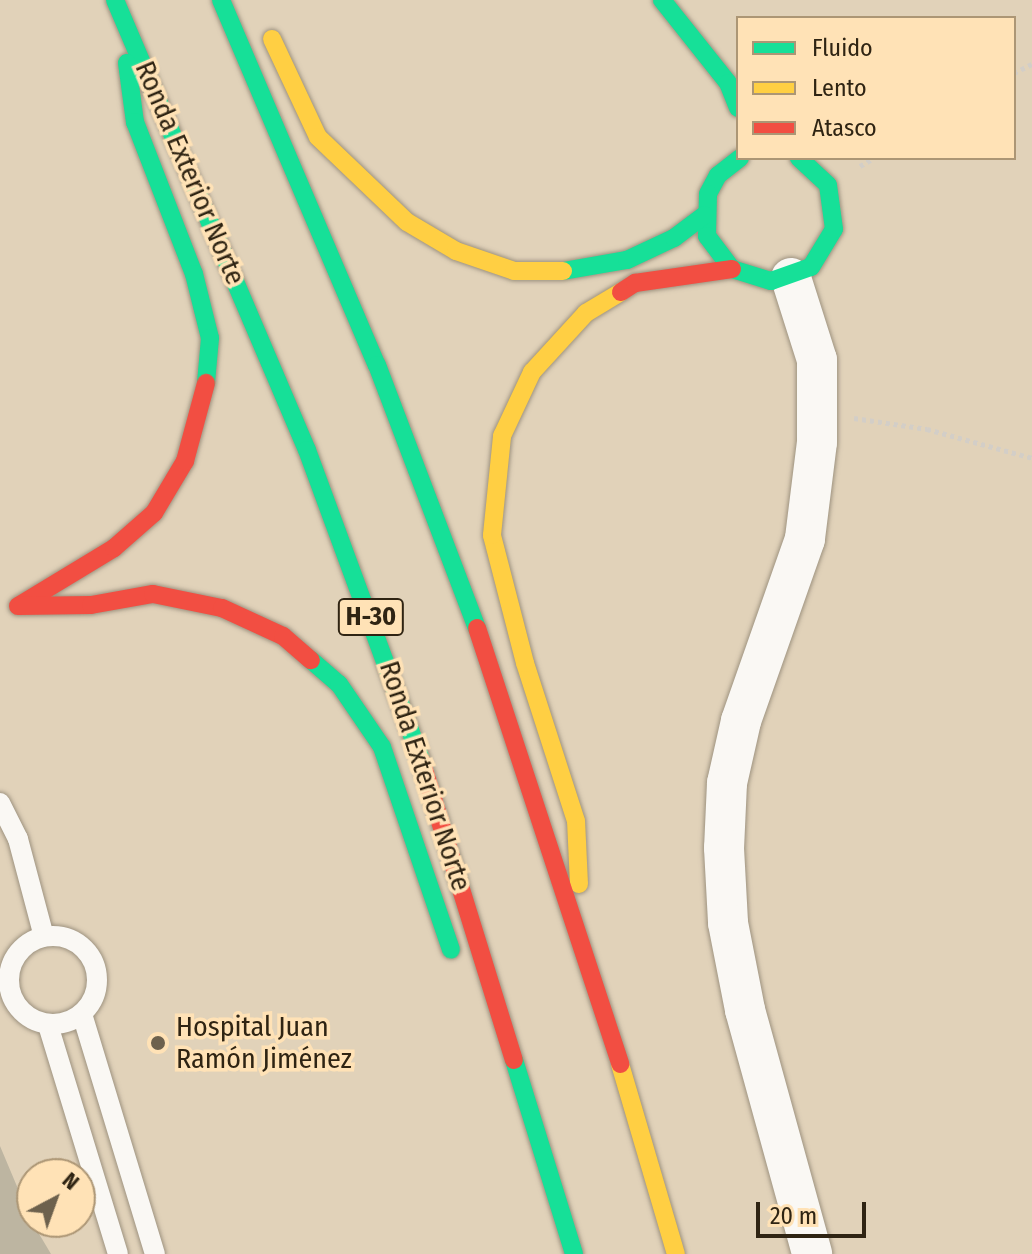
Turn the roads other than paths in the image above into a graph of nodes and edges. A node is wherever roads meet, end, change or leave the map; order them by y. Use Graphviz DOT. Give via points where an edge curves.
graph roads {
  1 [pos="221,0"];
  2 [pos="662,0"];
  3 [pos="118,4"];
  4 [pos="266,27"];
  5 [pos="736,103"];
  6 [pos="737,160"];
  7 [pos="801,160"];
  8 [pos="704,215"];
  9 [pos="732,269"];
  10 [pos="791,278"];
  11 [pos="9,609"];
  12 [pos="0,803"];
  13 [pos="44,937"];
  14 [pos="582,938"];
  15 [pos="460,976"];
  16 [pos="6,999"];
  17 [pos="473,1002"];
  18 [pos="82,1014"];
  19 [pos="48,1025"];
  20 [pos="522,1074"];
  21 [pos="118,1254"];
  22 [pos="155,1254"];
  23 [pos="574,1254"];
  24 [pos="676,1254"];
  25 [pos="812,1254"];
  1 -- 14 [label="main road" via="377,365 483,643"];
  2 -- 5 [label="main road" via="728,83"];
  3 -- 11 [label="main road" via="135,122 194,274 210,338 205,399 185,461 154,513 114,548"];
  3 -- 20 [label="main road, Ronda Exterior Norte / H-30" via="301,435 403,702"];
  4 -- 8 [label="main road" via="318,137 407,222 456,251 514,271 575,271 627,260 674,238"];
  6 -- 8 [label="main road" via="718,175"];
  7 -- 10 [label="main road" via="828,185 834,229 811,267"];
  8 -- 9 [label="main road" via="707,236"];
  9 -- 10 [label="main road" via="750,278"];
  9 -- 14 [label="main road" via="635,283 586,313 532,372 502,436 492,535 525,663 576,821"];
  10 -- 25 [label="street" via="817,360 805,539 741,721 727,783 724,848 728,923 745,1010"];
  11 -- 15 [label="main road" via="91,605 153,594 222,608 283,636 339,684 382,747"];
  12 -- 13 [label="lane" via="18,839"];
  13 -- 16 [label="lane" via="16,955"];
  13 -- 18 [label="lane" via="76,942 96,970 93,1001"];
  14 -- 24 [label="main road"];
  16 -- 19 [label="lane"];
  17 -- 20 [label="main road"];
  18 -- 19 [label="lane"];
  18 -- 22 [label="lane"];
  19 -- 21 [label="lane"];
  20 -- 23 [label="main road, Ronda Exterior Norte / H-30"];
}
